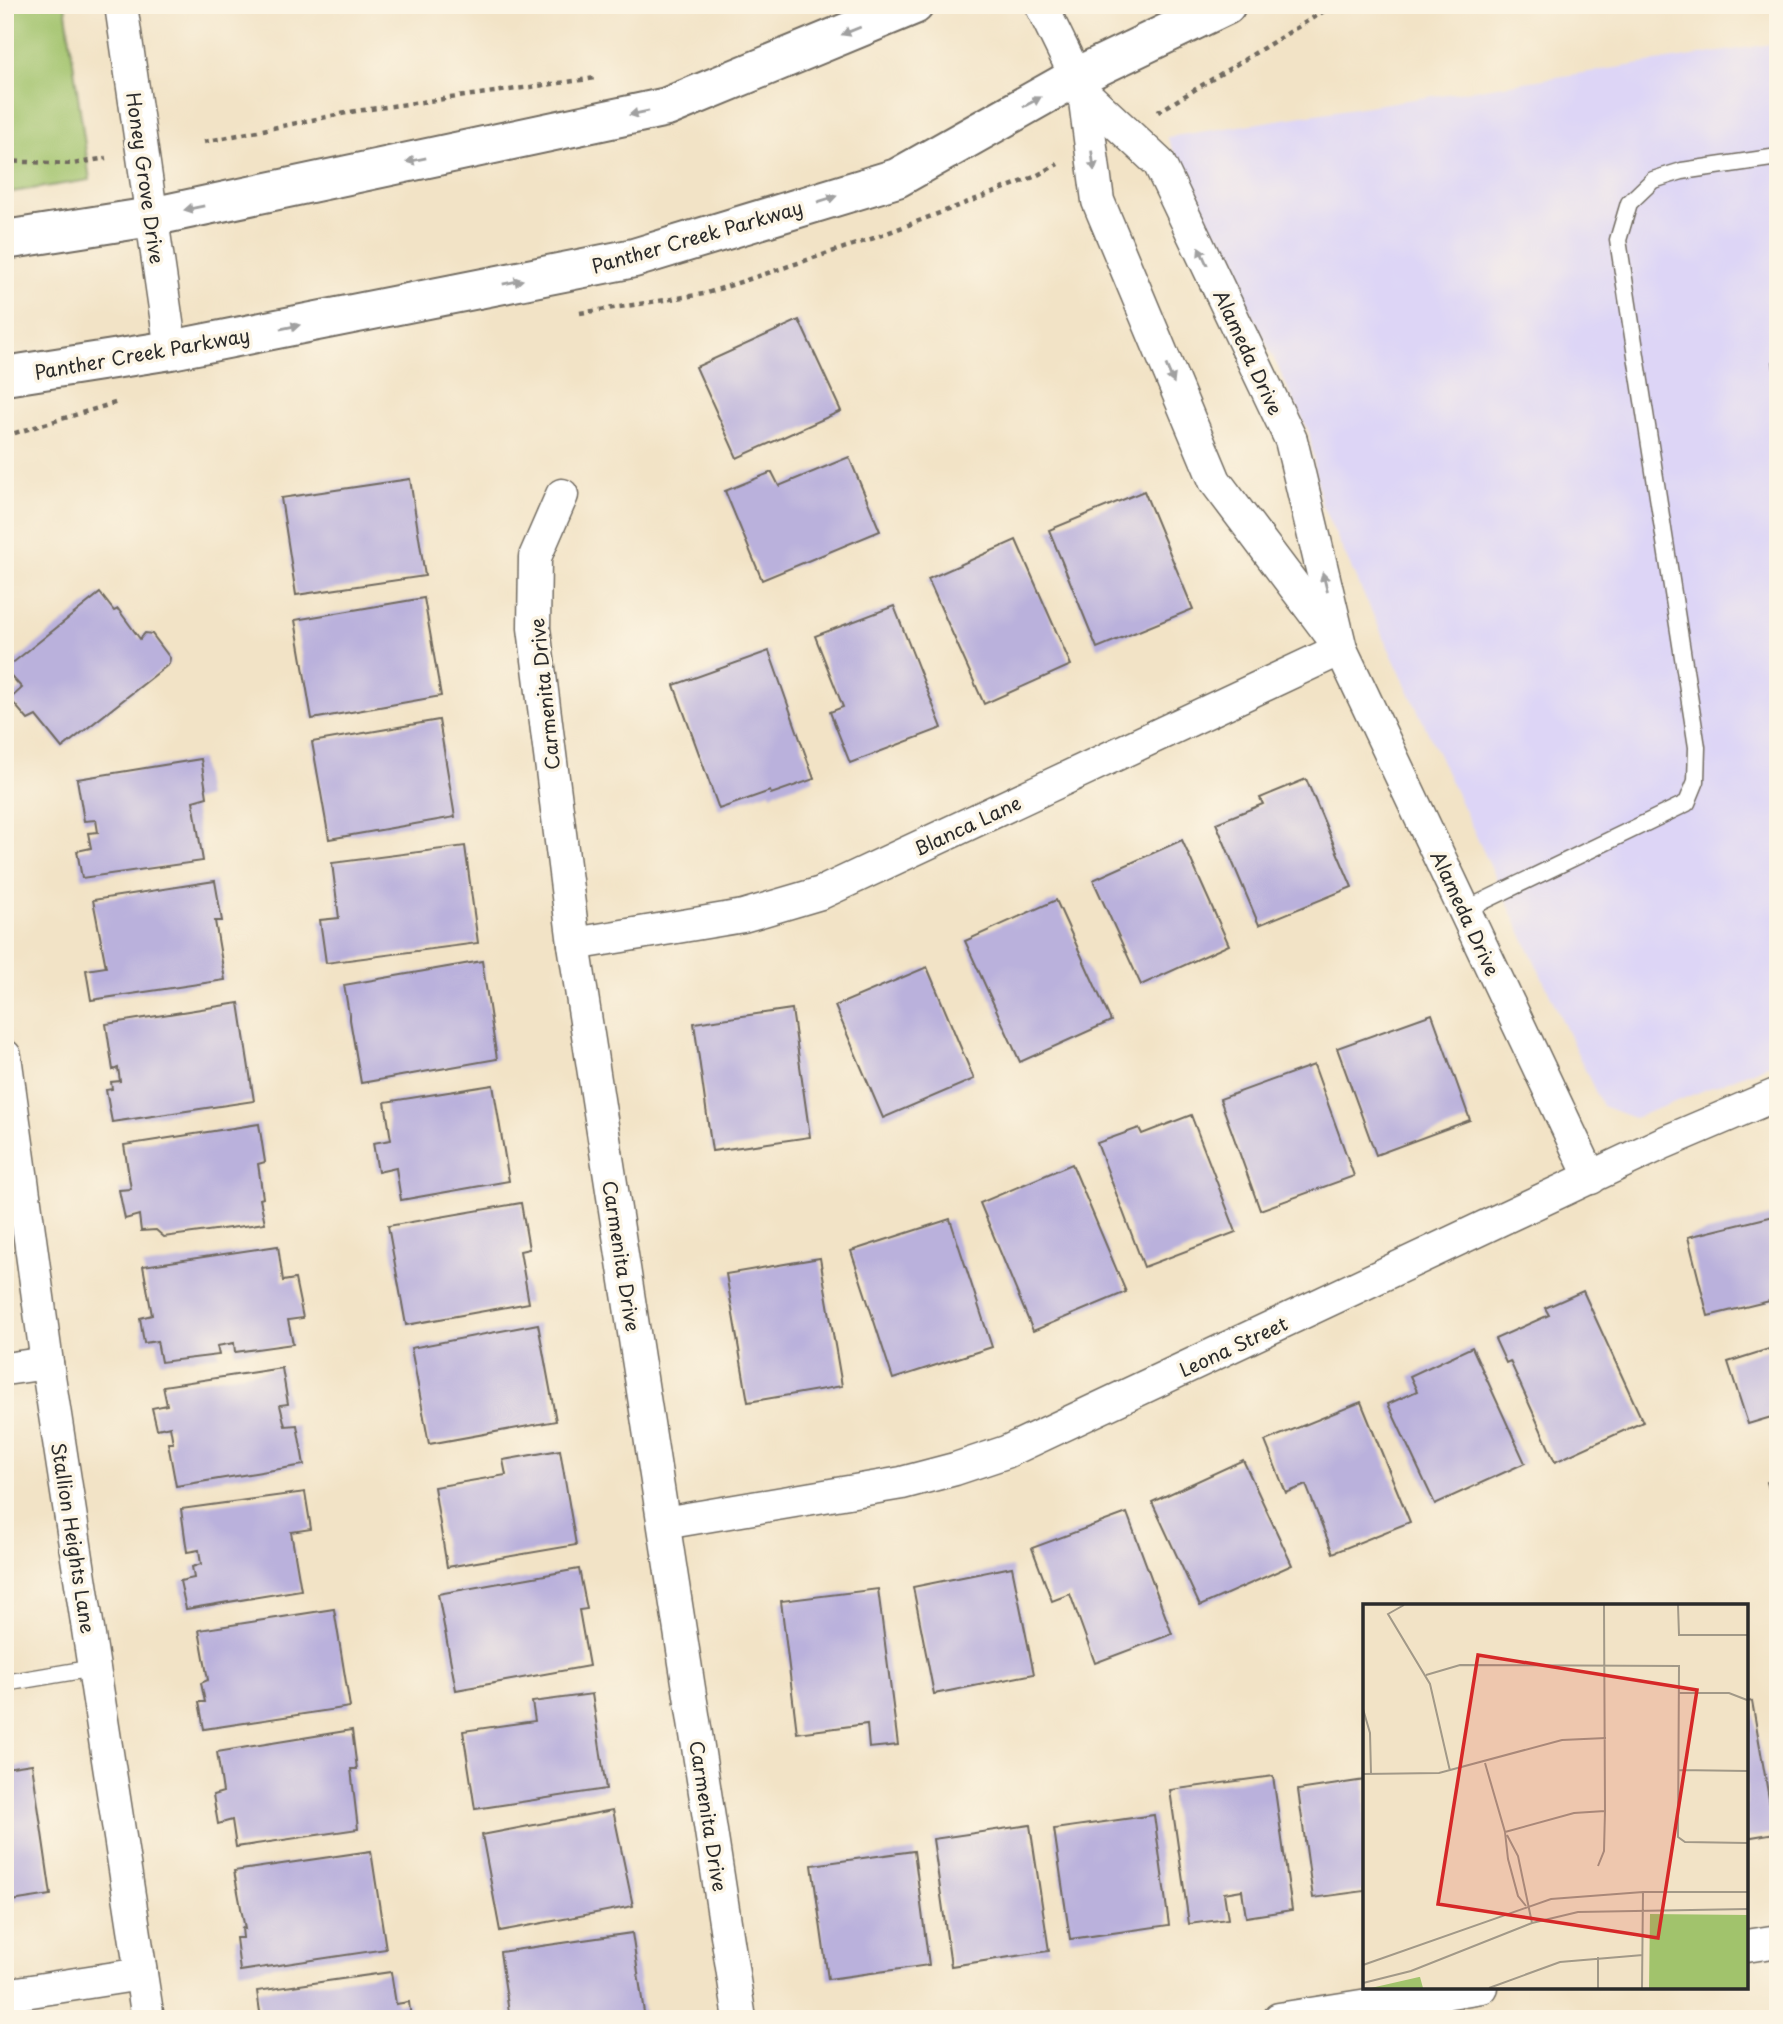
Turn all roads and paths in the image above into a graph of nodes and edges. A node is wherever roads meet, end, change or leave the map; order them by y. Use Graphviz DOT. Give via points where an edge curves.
graph roads {
  1 [pos="121,5"];
  2 [pos="914,5"];
  3 [pos="1041,5"];
  4 [pos="1226,5"];
  5 [pos="600,77"];
  6 [pos="1080,85"];
  7 [pos="204,142"];
  8 [pos="111,157"];
  9 [pos="1778,157"];
  10 [pos="5,161"];
  11 [pos="151,217"];
  12 [pos="5,240"];
  13 [pos="170,351"];
  14 [pos="5,376"];
  15 [pos="562,495"];
  16 [pos="1341,649"];
  17 [pos="1465,911"];
  18 [pos="574,944"];
  19 [pos="5,1056"];
  20 [pos="1778,1094"];
  21 [pos="1591,1178"];
  22 [pos="47,1363"];
  23 [pos="5,1369"];
  24 [pos="663,1522"];
  25 [pos="94,1668"];
  26 [pos="5,1683"];
  27 [pos="1778,1941"];
  28 [pos="1748,1946"];
  29 [pos="141,1974"];
  30 [pos="1469,1989"];
  31 [pos="5,1995"];
  32 [pos="148,2019"];
  33 [pos="740,2019"];
  34 [pos="1279,2019"];
  1 -- 11 [label="street, Honey Grove Drive"];
  2 -- 11 [label="main road, one-way" via="667,107"];
  3 -- 6 [label="street, Alameda Drive"];
  4 -- 6 [label="main road, Panther Creek Parkway"];
  5 -- 7 [label="path" via="356,111"];
  13 -- 6 [label="main road, Panther Creek Parkway, one-way" via="634,258 897,178"];
  6 -- 16 [label="street, Alameda Drive, one-way" via="1098,201 1215,481"];
  16 -- 6 [label="street, Alameda Drive, one-way" via="1291,440 1159,163"];
  8 -- 10 [label="path" via="73,164"];
  9 -- 17 [label="lane" via="1682,171 1653,180 1629,203 1618,240 1697,747 1692,792 1687,803"];
  11 -- 12 [label="main road"];
  11 -- 13 [label="street, Honey Grove Drive"];
  13 -- 14 [label="main road, Panther Creek Parkway"];
  15 -- 18 [label="street, Carmenita Drive" via="535,557 534,628"];
  16 -- 17 [label="street, Alameda Drive"];
  16 -- 18 [label="street, Blanca Lane" via="821,893 743,916"];
  17 -- 21 [label="street, Alameda Drive"];
  18 -- 24 [label="street, Carmenita Drive"];
  19 -- 22 [label="street, Stallion Heights Lane"];
  20 -- 21 [label="street, Leona Street"];
  21 -- 24 [label="street, Leona Street" via="1006,1452 902,1483"];
  22 -- 23 [label="street"];
  22 -- 25 [label="street, Stallion Heights Lane"];
  24 -- 33 [label="street, Carmenita Drive"];
  25 -- 26 [label="lane"];
  25 -- 29 [label="street, Stallion Heights Lane"];
  27 -- 28 [label="street"];
  29 -- 31 [label="street"];
  29 -- 32 [label="street, Stallion Heights Lane"];
  30 -- 34 [label="street"];
}
